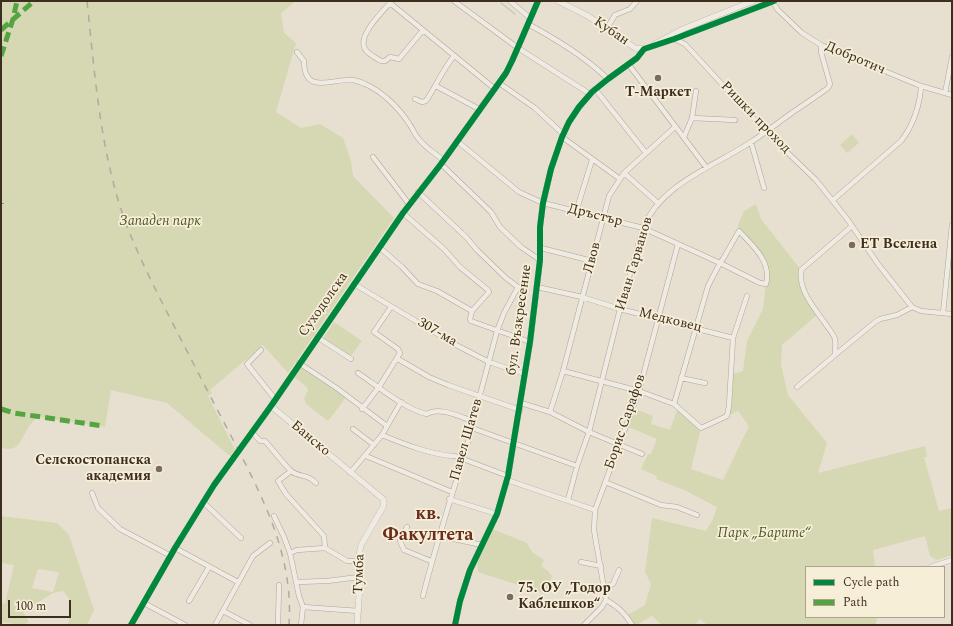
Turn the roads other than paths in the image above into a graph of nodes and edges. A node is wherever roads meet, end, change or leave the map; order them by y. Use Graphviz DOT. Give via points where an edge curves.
graph roads {
  1 [pos="454,1"];
  2 [pos="510,1"];
  3 [pos="538,1"];
  4 [pos="558,1"];
  5 [pos="637,1"];
  6 [pos="753,1"];
  7 [pos="773,1"];
  8 [pos="530,18"];
  9 [pos="528,24"];
  10 [pos="607,28"];
  11 [pos="423,30"];
  12 [pos="674,39"];
  13 [pos="821,45"];
  14 [pos="518,48"];
  15 [pos="647,48"];
  16 [pos="297,52"];
  17 [pos="454,56"];
  18 [pos="952,57"];
  19 [pos="629,65"];
  20 [pos="608,79"];
  21 [pos="499,83"];
  22 [pos="436,86"];
  23 [pos="921,86"];
  24 [pos="495,89"];
  25 [pos="595,89"];
  26 [pos="696,91"];
  27 [pos="945,93"];
  28 [pos="590,94"];
  29 [pos="952,95"];
  30 [pos="415,99"];
  31 [pos="479,109"];
  32 [pos="692,118"];
  33 [pos="735,120"];
  34 [pos="675,127"];
  35 [pos="766,132"];
  36 [pos="563,136"];
  37 [pos="684,137"];
  38 [pos="457,141"];
  39 [pos="751,142"];
  40 [pos="646,153"];
  41 [pos="373,157"];
  42 [pos="592,160"];
  43 [pos="442,162"];
  44 [pos="706,168"];
  45 [pos="624,173"];
  46 [pos="620,180"];
  47 [pos="764,188"];
  48 [pos="418,192"];
  49 [pos="833,200"];
  50 [pos="543,203"];
  51 [pos="658,203"];
  52 [pos="409,204"];
  53 [pos="576,212"];
  54 [pos="403,213"];
  55 [pos="604,218"];
  56 [pos="952,225"];
  57 [pos="852,226"];
  58 [pos="643,228"];
  59 [pos="678,244"];
  60 [pos="379,248"];
  61 [pos="541,248"];
  62 [pos="540,260"];
  63 [pos="592,261"];
  64 [pos="720,263"];
  65 [pos="354,284"];
  66 [pos="537,287"];
  67 [pos="747,296"];
  68 [pos="582,297"];
  69 [pos="391,306"];
  70 [pos="912,307"];
  71 [pos="620,309"];
  72 [pos="472,311"];
  73 [pos="943,313"];
  74 [pos="952,314"];
  75 [pos="658,318"];
  76 [pos="695,328"];
  77 [pos="497,331"];
  78 [pos="317,337"];
  79 [pos="733,338"];
  80 [pos="530,342"];
  81 [pos="262,350"];
  82 [pos="835,355"];
  83 [pos="351,359"];
  84 [pos="398,359"];
  85 [pos="489,362"];
  86 [pos="299,363"];
  87 [pos="563,371"];
  88 [pos="358,372"];
  89 [pos="525,374"];
  90 [pos="681,378"];
  91 [pos="603,381"];
  92 [pos="705,383"];
  93 [pos="379,387"];
  94 [pos="797,387"];
  95 [pos="639,391"];
  96 [pos="480,397"];
  97 [pos="275,399"];
  98 [pos="401,402"];
  99 [pos="521,403"];
  100 [pos="674,404"];
  101 [pos="271,406"];
  102 [pos="362,409"];
  103 [pos="520,410"];
  104 [pos="550,412"];
  105 [pos="473,421"];
  106 [pos="387,426"];
  107 [pos="472,428"];
  108 [pos="353,429"];
  109 [pos="252,432"];
  110 [pos="589,432"];
  111 [pos="382,435"];
  112 [pos="514,443"];
  113 [pos="618,444"];
  114 [pos="374,445"];
  115 [pos="642,454"];
  116 [pos="366,456"];
  117 [pos="463,459"];
  118 [pos="577,466"];
  119 [pos="291,470"];
  120 [pos="350,472"];
  121 [pos="508,478"];
  122 [pos="605,482"];
  123 [pos="316,483"];
  124 [pos="452,492"];
  125 [pos="92,493"];
  126 [pos="449,499"];
  127 [pos="568,500"];
  128 [pos="203,502"];
  129 [pos="595,510"];
  130 [pos="497,514"];
  131 [pos="697,515"];
  132 [pos="274,516"];
  133 [pos="407,527"];
  134 [pos="440,536"];
  135 [pos="241,538"];
  136 [pos="270,543"];
  137 [pos="482,545"];
  138 [pos="175,548"];
  139 [pos="325,548"];
  140 [pos="290,553"];
  141 [pos="171,556"];
  142 [pos="952,560"];
  143 [pos="358,561"];
  144 [pos="431,561"];
  145 [pos="581,562"];
  146 [pos="601,566"];
  147 [pos="933,566"];
  148 [pos="209,567"];
  149 [pos="619,570"];
  150 [pos="359,577"];
  151 [pos="238,582"];
  152 [pos="296,582"];
  153 [pos="279,584"];
  154 [pos="605,587"];
  155 [pos="423,596"];
  156 [pos="606,600"];
  157 [pos="189,601"];
  158 [pos="144,603"];
  159 [pos="303,607"];
  160 [pos="223,611"];
  161 [pos="359,611"];
  162 [pos="131,625"];
  163 [pos="185,625"];
  164 [pos="215,625"];
  165 [pos="250,625"];
  166 [pos="278,625"];
  167 [pos="301,625"];
  168 [pos="358,625"];
  169 [pos="455,625"];
  170 [pos="584,625"];
  171 [pos="632,625"];
  1 -- 14 [label="street"];
  2 -- 8 [label="street"];
  3 -- 8 [label="street, Суходолска"];
  4 -- 10 [label="street, Кубан"];
  5 -- 10 [label="street" via="630,9 615,15"];
  6 -- 15 [label="street, бул. Възкресение" via="683,29"];
  7 -- 12 [label="street, бул. Възкресение"];
  7 -- 13 [label="street, Добротич" via="778,10 802,33"];
  8 -- 9 [label="street, Суходолска"];
  9 -- 14 [label="street, Суходолска"];
  9 -- 20 [label="street" via="568,46 596,66"];
  10 -- 15 [label="street, Кубан" via="635,48"];
  11 -- 11 [label="street" via="390,2 369,27 363,41 365,49 381,61 390,57 399,58"];
  11 -- 17 [label="street"];
  12 -- 15 [label="street, бул. Възкресение"];
  12 -- 35 [label="street, Ришки проход" via="685,44"];
  13 -- 23 [label="street, Добротич"];
  13 -- 35 [label="street, Иван Гарванов" via="829,86"];
  14 -- 21 [label="street, Суходолска"];
  14 -- 28 [label="street"];
  15 -- 19 [label="street, бул. Възкресение"];
  16 -- 43 [label="street" via="304,61 307,77 313,82 354,80 378,91 388,99 418,138"];
  17 -- 22 [label="street"];
  17 -- 24 [label="street"];
  18 -- 27 [label="street"];
  19 -- 20 [label="street, бул. Възкресение"];
  19 -- 34 [label="street"];
  20 -- 25 [label="street, бул. Възкресение"];
  21 -- 24 [label="street, Суходолска"];
  21 -- 36 [label="street" via="534,108"];
  22 -- 30 [label="street" via="426,101"];
  22 -- 31 [label="street"];
  23 -- 27 [label="street, Добротич"];
  23 -- 49 [label="street" via="913,122 906,135"];
  24 -- 31 [label="street, Суходолска"];
  25 -- 28 [label="street, бул. Възкресение"];
  25 -- 40 [label="street"];
  26 -- 32 [label="street"];
  27 -- 29 [label="street, Добротич"];
  28 -- 36 [label="street, бул. Възкресение" via="575,112"];
  31 -- 38 [label="street, Суходолска"];
  32 -- 33 [label="street"];
  32 -- 37 [label="street"];
  34 -- 37 [label="street"];
  34 -- 40 [label="street, Лвов"];
  35 -- 39 [label="street, Иван Гарванов"];
  35 -- 49 [label="street, Ришки проход"];
  36 -- 42 [label="street"];
  36 -- 50 [label="street, бул. Възкресение"];
  37 -- 44 [label="street"];
  38 -- 43 [label="street, Суходолска"];
  38 -- 50 [label="street, Дръстър" via="519,192"];
  39 -- 44 [label="street, Иван Гарванов"];
  39 -- 47 [label="street"];
  40 -- 45 [label="street, Лвов"];
  41 -- 52 [label="street"];
  42 -- 46 [label="street"];
  42 -- 53 [label="street"];
  43 -- 48 [label="street, Суходолска"];
  43 -- 62 [label="street" via="490,212 500,227 521,247"];
  44 -- 51 [label="street, Иван Гарванов" via="679,185"];
  45 -- 46 [label="street, Лвов"];
  45 -- 51 [label="street"];
  46 -- 55 [label="street, Лвов" via="609,196"];
  48 -- 52 [label="street, Суходолска"];
  48 -- 77 [label="street, Павел Шатев" via="518,287"];
  49 -- 57 [label="street, Ришки проход"];
  50 -- 53 [label="street, Дръстър"];
  50 -- 61 [label="street, бул. Възкресение"];
  51 -- 58 [label="street, Иван Гарванов"];
  52 -- 54 [label="street, Суходолска"];
  53 -- 55 [label="street, Дръстър"];
  54 -- 60 [label="street, Суходолска"];
  54 -- 72 [label="street" via="488,290 489,292"];
  55 -- 58 [label="street, Дръстър"];
  55 -- 63 [label="street, Лвов"];
  56 -- 73 [label="street"];
  57 -- 70 [label="street, Ришки проход"];
  57 -- 82 [label="street" via="801,270 800,276 811,303 835,339"];
  58 -- 59 [label="street, Дръстър"];
  58 -- 71 [label="street, Иван Гарванов"];
  59 -- 64 [label="street, Дръстър"];
  59 -- 75 [label="street, Борис Сарафов"];
  60 -- 65 [label="street, Суходолска"];
  60 -- 72 [label="street" via="418,284 437,291"];
  61 -- 62 [label="street, бул. Възкресение"];
  61 -- 63 [label="street"];
  62 -- 66 [label="street, бул. Възкресение"];
  63 -- 68 [label="street, Лвов"];
  64 -- 64 [label="street, Дръстър" via="739,231 761,254 768,276 766,284"];
  64 -- 76 [label="street" via="708,286"];
  65 -- 69 [label="street, 307-ма"];
  65 -- 78 [label="street, Суходолска"];
  66 -- 68 [label="street, Медковец"];
  66 -- 80 [label="street, бул. Възкресение"];
  67 -- 79 [label="street"];
  68 -- 71 [label="street, Медковец"];
  68 -- 87 [label="street, Лвов"];
  69 -- 84 [label="street" via="374,332 398,349"];
  69 -- 85 [label="street, 307-ма"];
  70 -- 73 [label="street" via="921,311"];
  70 -- 82 [label="street" via="875,322"];
  71 -- 75 [label="street, Медковец"];
  71 -- 91 [label="street, Иван Гарванов"];
  72 -- 77 [label="street" via="471,321"];
  73 -- 74 [label="street"];
  75 -- 76 [label="street, Медковец"];
  75 -- 95 [label="street, Борис Сарафов"];
  76 -- 79 [label="street, Медковец"];
  76 -- 90 [label="street"];
  77 -- 80 [label="street"];
  77 -- 85 [label="street, Павел Шатев"];
  78 -- 83 [label="street"];
  78 -- 86 [label="street, Суходолска"];
  79 -- 100 [label="street" via="727,416 701,428"];
  80 -- 89 [label="street, бул. Възкресение"];
  81 -- 97 [label="street" via="247,364"];
  82 -- 94 [label="street"];
  84 -- 93 [label="street"];
  84 -- 96 [label="street" via="429,377"];
  85 -- 89 [label="street, 307-ма"];
  85 -- 96 [label="street, Павел Шатев"];
  86 -- 97 [label="street, Суходолска"];
  86 -- 102 [label="street"];
  87 -- 91 [label="street"];
  87 -- 104 [label="street, Лвов"];
  88 -- 93 [label="street"];
  89 -- 99 [label="street, бул. Възкресение"];
  90 -- 92 [label="street"];
  90 -- 100 [label="street"];
  91 -- 95 [label="street"];
  91 -- 110 [label="street, Иван Гарванов"];
  93 -- 98 [label="street"];
  93 -- 102 [label="street"];
  95 -- 100 [label="street"];
  95 -- 113 [label="street, Борис Сарафов"];
  96 -- 103 [label="street"];
  96 -- 105 [label="street, Павел Шатев"];
  97 -- 101 [label="street, Суходолска"];
  98 -- 105 [label="street" via="427,414 431,411 443,412"];
  98 -- 106 [label="street"];
  99 -- 103 [label="street, бул. Възкресение"];
  99 -- 104 [label="street"];
  101 -- 109 [label="street, Суходолска"];
  101 -- 120 [label="street, Банско"];
  102 -- 106 [label="street"];
  103 -- 112 [label="street, бул. Възкресение"];
  104 -- 110 [label="street"];
  105 -- 107 [label="street, Павел Шатев"];
  106 -- 111 [label="street"];
  107 -- 112 [label="street"];
  107 -- 117 [label="street, Павел Шатев"];
  108 -- 114 [label="street"];
  109 -- 119 [label="street" via="260,441 265,441"];
  109 -- 128 [label="street, Суходолска"];
  110 -- 113 [label="street"];
  110 -- 118 [label="street, Иван Гарванов"];
  111 -- 114 [label="street"];
  111 -- 117 [label="street" via="404,444"];
  112 -- 118 [label="street"];
  112 -- 121 [label="street, бул. Възкресение"];
  113 -- 115 [label="street"];
  113 -- 122 [label="street, Борис Сарафов"];
  114 -- 116 [label="street"];
  116 -- 120 [label="street"];
  116 -- 124 [label="street"];
  117 -- 121 [label="street"];
  117 -- 124 [label="street, Павел Шатев"];
  118 -- 127 [label="street, Иван Гарванов"];
  119 -- 123 [label="street" via="311,477"];
  119 -- 139 [label="street" via="278,481 286,494 324,536"];
  120 -- 143 [label="street, Тумба" via="380,496 384,503 361,545"];
  121 -- 127 [label="street"];
  121 -- 130 [label="street, бул. Възкресение"];
  122 -- 129 [label="street, Борис Сарафов"];
  122 -- 131 [label="street" via="661,505"];
  124 -- 126 [label="street, Павел Шатев"];
  125 -- 141 [label="street" via="98,508 120,529"];
  126 -- 130 [label="street"];
  126 -- 134 [label="street, Павел Шатев"];
  127 -- 129 [label="street"];
  128 -- 135 [label="street"];
  128 -- 138 [label="street, Суходолска"];
  129 -- 146 [label="street, Борис Сарафов" via="594,530"];
  130 -- 137 [label="street, бул. Възкресение"];
  132 -- 140 [label="street"];
  133 -- 144 [label="street" via="400,541 404,550"];
  134 -- 137 [label="street"];
  134 -- 144 [label="street, Павел Шатев"];
  136 -- 151 [label="street" via="257,551"];
  137 -- 169 [label="street, бул. Възкресение" via="466,580"];
  138 -- 141 [label="street, Суходолска"];
  138 -- 148 [label="street"];
  139 -- 140 [label="street"];
  139 -- 143 [label="street" via="347,561"];
  140 -- 152 [label="street"];
  141 -- 158 [label="street, Суходолска"];
  142 -- 147 [label="street"];
  143 -- 150 [label="street, Тумба"];
  144 -- 155 [label="street, Павел Шатев"];
  145 -- 146 [label="street"];
  146 -- 154 [label="street, Борис Сарафов"];
  148 -- 151 [label="street"];
  148 -- 157 [label="street"];
  149 -- 154 [label="street" via="612,584"];
  150 -- 152 [label="street"];
  150 -- 161 [label="street, Тумба"];
  151 -- 160 [label="street"];
  152 -- 159 [label="street"];
  153 -- 166 [label="street"];
  154 -- 156 [label="street, Борис Сарафов"];
  156 -- 170 [label="street"];
  156 -- 171 [label="street" via="620,609"];
  158 -- 162 [label="street, Суходолска"];
  158 -- 163 [label="street"];
  159 -- 161 [label="street"];
  159 -- 167 [label="street"];
  160 -- 164 [label="street"];
  160 -- 165 [label="street"];
  161 -- 168 [label="street, Тумба"];
}
